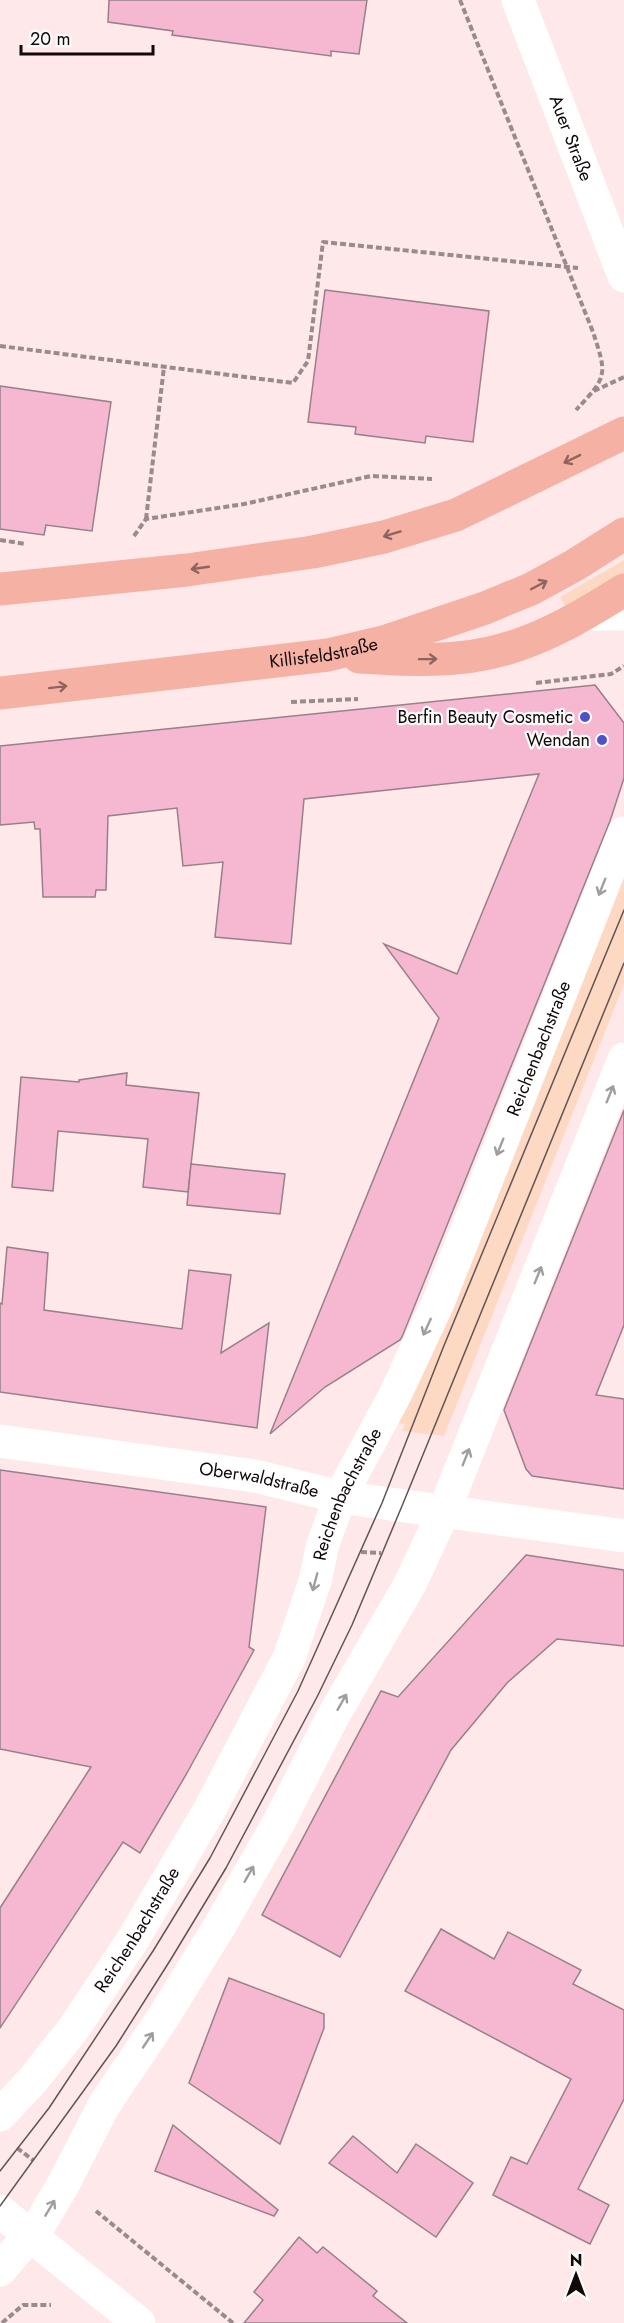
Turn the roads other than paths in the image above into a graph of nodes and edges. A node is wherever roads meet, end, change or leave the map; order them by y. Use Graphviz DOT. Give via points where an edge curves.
graph roads {
  1 [pos="518,0"];
  2 [pos="623,274"];
  3 [pos="624,433"];
  4 [pos="624,534"];
  5 [pos="0,589"];
  6 [pos="624,590"];
  7 [pos="586,614"];
  8 [pos="624,614"];
  9 [pos="328,655"];
  10 [pos="0,693"];
  11 [pos="624,833"];
  12 [pos="624,1059"];
  13 [pos="0,1441"];
  14 [pos="340,1497"];
  15 [pos="444,1511"];
  16 [pos="624,1536"];
  17 [pos="0,2115"];
  18 [pos="0,2211"];
  19 [pos="30,2235"];
  20 [pos="0,2270"];
  21 [pos="139,2323"];
  1 -- 2 [label="street, Auer Straße"];
  3 -- 5 [label="main road, one-way" via="456,515 384,537 313,552 187,570"];
  9 -- 4 [label="main road, Killisfeldstraße, one-way" via="387,641 485,608 540,585"];
  6 -- 7 [label="main road"];
  7 -- 8 [label="street"];
  9 -- 7 [label="main road, one-way" via="401,660 474,656 505,650"];
  10 -- 9 [label="main road, Killisfeldstraße, one-way"];
  11 -- 14 [label="street, Reichenbachstraße, one-way" via="438,1303 395,1395"];
  15 -- 12 [label="street, one-way"];
  13 -- 14 [label="street, Oberwaldstraße" via="255,1476"];
  14 -- 15 [label="street, Oberwaldstraße"];
  14 -- 17 [label="street, Reichenbachstraße, one-way" via="289,1658 210,1809 132,1941 74,2028"];
  15 -- 16 [label="street, Oberwaldstraße"];
  19 -- 15 [label="street, one-way" via="63,2185 104,2105 236,1898 332,1718 410,1584"];
  18 -- 19 [label="street"];
  19 -- 20 [label="street"];
  19 -- 21 [label="street"];
}
